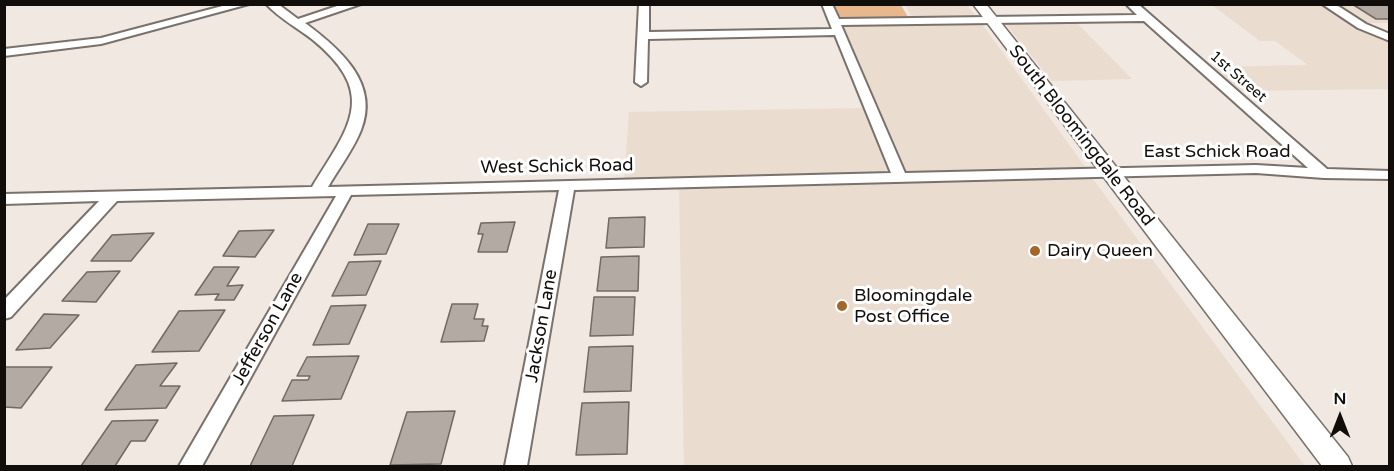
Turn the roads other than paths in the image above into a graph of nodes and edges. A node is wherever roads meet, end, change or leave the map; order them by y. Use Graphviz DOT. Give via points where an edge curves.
graph roads {
  1 [pos="244,4"];
  2 [pos="271,4"];
  3 [pos="356,4"];
  4 [pos="644,4"];
  5 [pos="827,4"];
  6 [pos="979,4"];
  7 [pos="1131,4"];
  8 [pos="1327,4"];
  9 [pos="1146,18"];
  10 [pos="990,20"];
  11 [pos="295,23"];
  12 [pos="836,27"];
  13 [pos="642,36"];
  14 [pos="1389,38"];
  15 [pos="4,53"];
  16 [pos="641,82"];
  17 [pos="1110,173"];
  18 [pos="1324,174"];
  19 [pos="1389,175"];
  20 [pos="900,178"];
  21 [pos="567,186"];
  22 [pos="346,191"];
  23 [pos="316,192"];
  24 [pos="113,196"];
  25 [pos="4,199"];
  26 [pos="4,312"];
  27 [pos="190,466"];
  28 [pos="516,466"];
  29 [pos="1338,466"];
  1 -- 15 [label="street" via="101,40"];
  2 -- 11 [label="street"];
  3 -- 11 [label="street"];
  4 -- 13 [label="street"];
  5 -- 12 [label="street"];
  6 -- 10 [label="main road, South Bloomingdale Road"];
  7 -- 9 [label="street, 1st Street"];
  8 -- 14 [label="street"];
  9 -- 10 [label="street"];
  9 -- 18 [label="street, 1st Street"];
  10 -- 12 [label="street"];
  10 -- 17 [label="main road, South Bloomingdale Road"];
  11 -- 23 [label="street" via="350,69 358,84 360,100 352,133"];
  12 -- 13 [label="street"];
  12 -- 20 [label="street"];
  13 -- 16 [label="street"];
  17 -- 18 [label="street, East Schick Road" via="1256,169"];
  17 -- 20 [label="street, West Schick Road"];
  17 -- 29 [label="main road, South Bloomingdale Road"];
  18 -- 19 [label="street, East Schick Road"];
  20 -- 21 [label="street, West Schick Road"];
  21 -- 22 [label="street, West Schick Road"];
  21 -- 28 [label="street, Jackson Lane"];
  22 -- 23 [label="street, West Schick Road"];
  22 -- 27 [label="street, Jefferson Lane"];
  23 -- 24 [label="street, West Schick Road"];
  24 -- 25 [label="street, West Schick Road"];
  24 -- 26 [label="street"];
}
